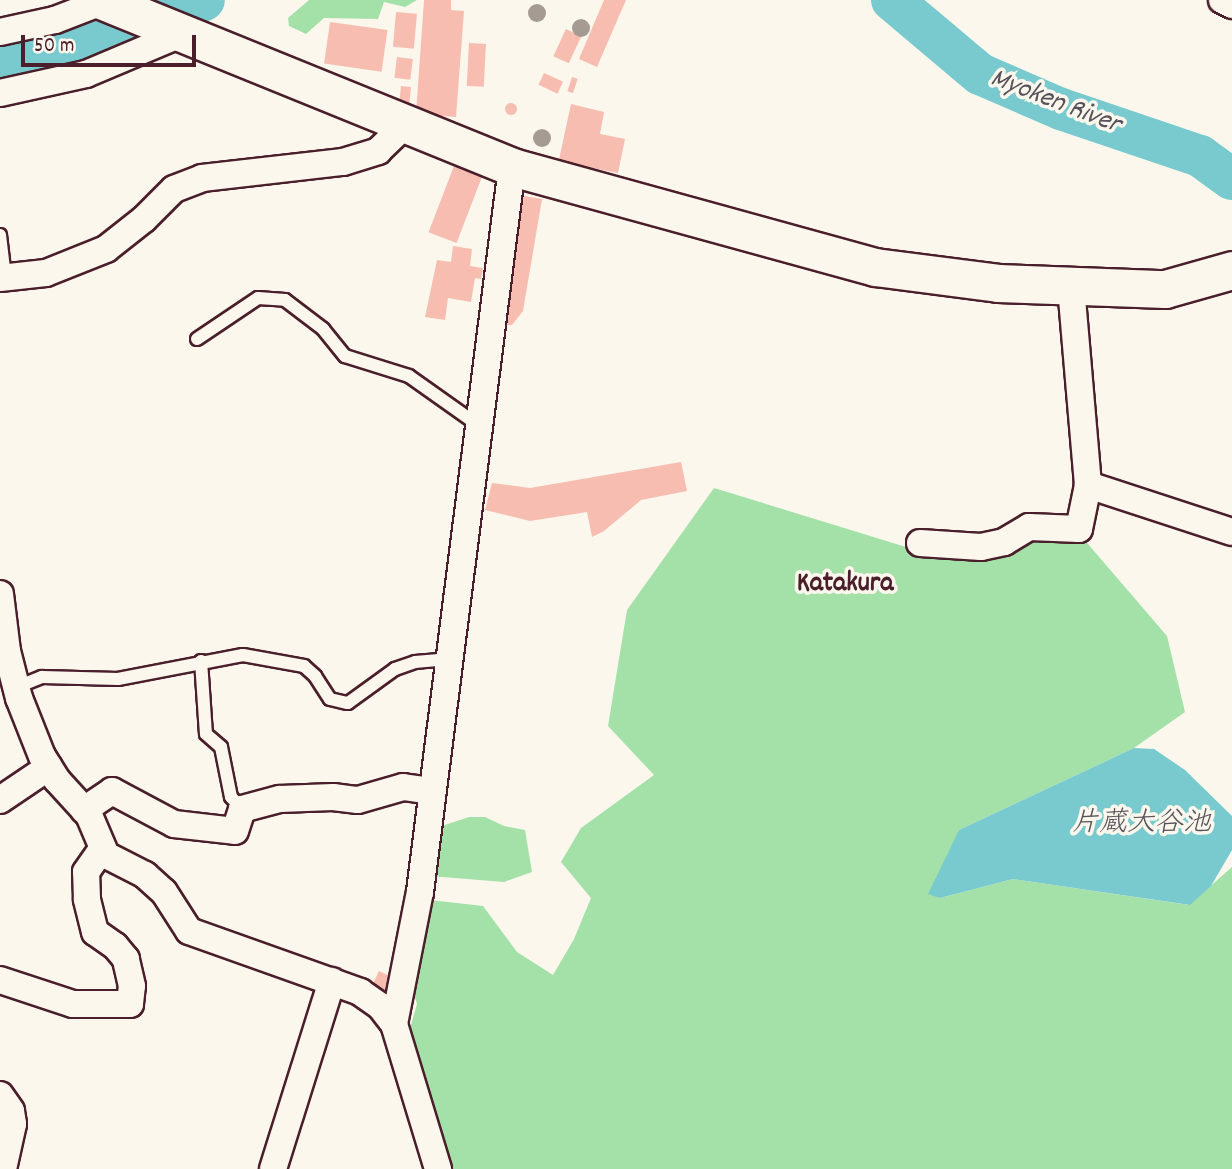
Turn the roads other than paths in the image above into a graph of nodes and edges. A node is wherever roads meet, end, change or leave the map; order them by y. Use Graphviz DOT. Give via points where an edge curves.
graph roads {
  1 [pos="1222,0"];
  2 [pos="106,2"];
  3 [pos="1232,5"];
  4 [pos="0,32"];
  5 [pos="178,33"];
  6 [pos="0,93"];
  7 [pos="406,124"];
  8 [pos="512,167"];
  9 [pos="0,235"];
  10 [pos="1232,270"];
  11 [pos="3,277"];
  12 [pos="1071,285"];
  13 [pos="197,339"];
  14 [pos="480,426"];
  15 [pos="1088,485"];
  16 [pos="1232,532"];
  17 [pos="920,543"];
  18 [pos="0,594"];
  19 [pos="451,659"];
  20 [pos="201,662"];
  21 [pos="16,687"];
  22 [pos="49,767"];
  23 [pos="433,791"];
  24 [pos="0,800"];
  25 [pos="242,809"];
  26 [pos="84,810"];
  27 [pos="103,848"];
  28 [pos="0,980"];
  29 [pos="331,981"];
  30 [pos="394,1024"];
  31 [pos="0,1096"];
  32 [pos="3,1169"];
  33 [pos="273,1169"];
  34 [pos="438,1169"];
  1 -- 3 [label="street"];
  2 -- 4 [label="street"];
  2 -- 5 [label="street"];
  5 -- 6 [label="street" via="86,74"];
  5 -- 7 [label="street"];
  7 -- 8 [label="street"];
  7 -- 11 [label="street" via="378,150 343,162 202,178 174,189 106,248 46,273"];
  8 -- 12 [label="street" via="875,267 998,283"];
  8 -- 14 [label="street"];
  9 -- 11 [label="lane"];
  10 -- 12 [label="street" via="1165,289"];
  12 -- 15 [label="street"];
  13 -- 14 [label="lane" via="258,298 285,300 323,329 345,356 409,376"];
  14 -- 19 [label="street"];
  15 -- 16 [label="street"];
  15 -- 17 [label="street" via="1079,528 1029,527 981,547"];
  18 -- 21 [label="street"];
  19 -- 20 [label="lane" via="415,662 395,670 348,703 330,699 304,666 243,655"];
  19 -- 23 [label="street"];
  20 -- 21 [label="lane" via="118,679 42,677"];
  20 -- 25 [label="lane" via="206,734 221,747 231,797"];
  21 -- 22 [label="street"];
  22 -- 24 [label="street"];
  22 -- 26 [label="street"];
  23 -- 25 [label="street" via="403,787 358,800 280,799"];
  23 -- 30 [label="street" via="420,892"];
  25 -- 26 [label="street" via="235,831 174,824 112,791"];
  26 -- 27 [label="street"];
  27 -- 28 [label="street" via="86,873 87,899 95,932 126,959 132,986 130,1004 74,1004"];
  27 -- 29 [label="street" via="106,855 145,875 163,892 189,931"];
  29 -- 30 [label="street" via="360,992 380,1006"];
  29 -- 33 [label="street"];
  30 -- 34 [label="street"];
  31 -- 32 [label="street" via="11,1111 13,1124"];
}
